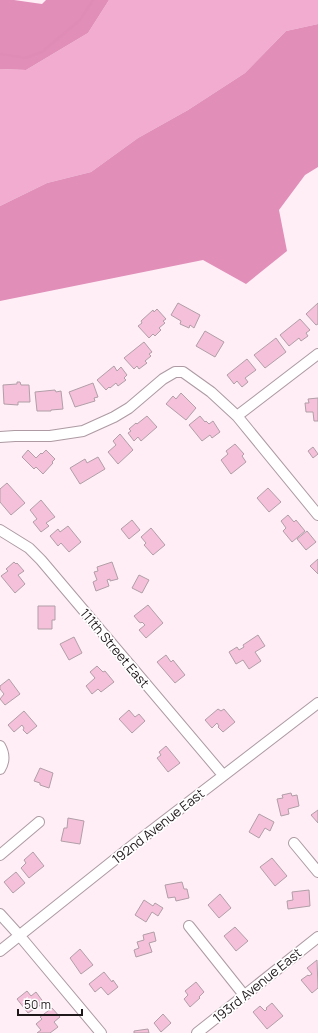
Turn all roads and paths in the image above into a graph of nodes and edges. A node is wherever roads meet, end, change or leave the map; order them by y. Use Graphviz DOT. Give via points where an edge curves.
graph roads {
  1 [pos="318,354"];
  2 [pos="237,416"];
  3 [pos="0,437"];
  4 [pos="318,515"];
  5 [pos="0,530"];
  6 [pos="318,703"];
  7 [pos="0,746"];
  8 [pos="0,769"];
  9 [pos="223,775"];
  10 [pos="39,822"];
  11 [pos="294,843"];
  12 [pos="0,855"];
  13 [pos="318,872"];
  14 [pos="0,914"];
  15 [pos="189,926"];
  16 [pos="19,935"];
  17 [pos="318,937"];
  18 [pos="0,951"];
  19 [pos="244,995"];
  20 [pos="101,1033"];
  21 [pos="197,1033"];
  1 -- 2 [label="street"];
  2 -- 3 [label="street" via="194,379 183,372 175,372 129,408 83,431 65,435"];
  2 -- 4 [label="street"];
  5 -- 9 [label="street, 111th Street East" via="29,548 42,560"];
  6 -- 9 [label="street, 192nd Avenue East"];
  7 -- 8 [label="street" via="4,760"];
  9 -- 16 [label="street, 192nd Avenue East"];
  10 -- 12 [label="street"];
  11 -- 13 [label="street"];
  14 -- 16 [label="street"];
  15 -- 19 [label="street"];
  16 -- 18 [label="street, 192nd Avenue East"];
  16 -- 20 [label="street"];
  17 -- 19 [label="street, 193rd Avenue East"];
  19 -- 21 [label="street, 193rd Avenue East"];
}
